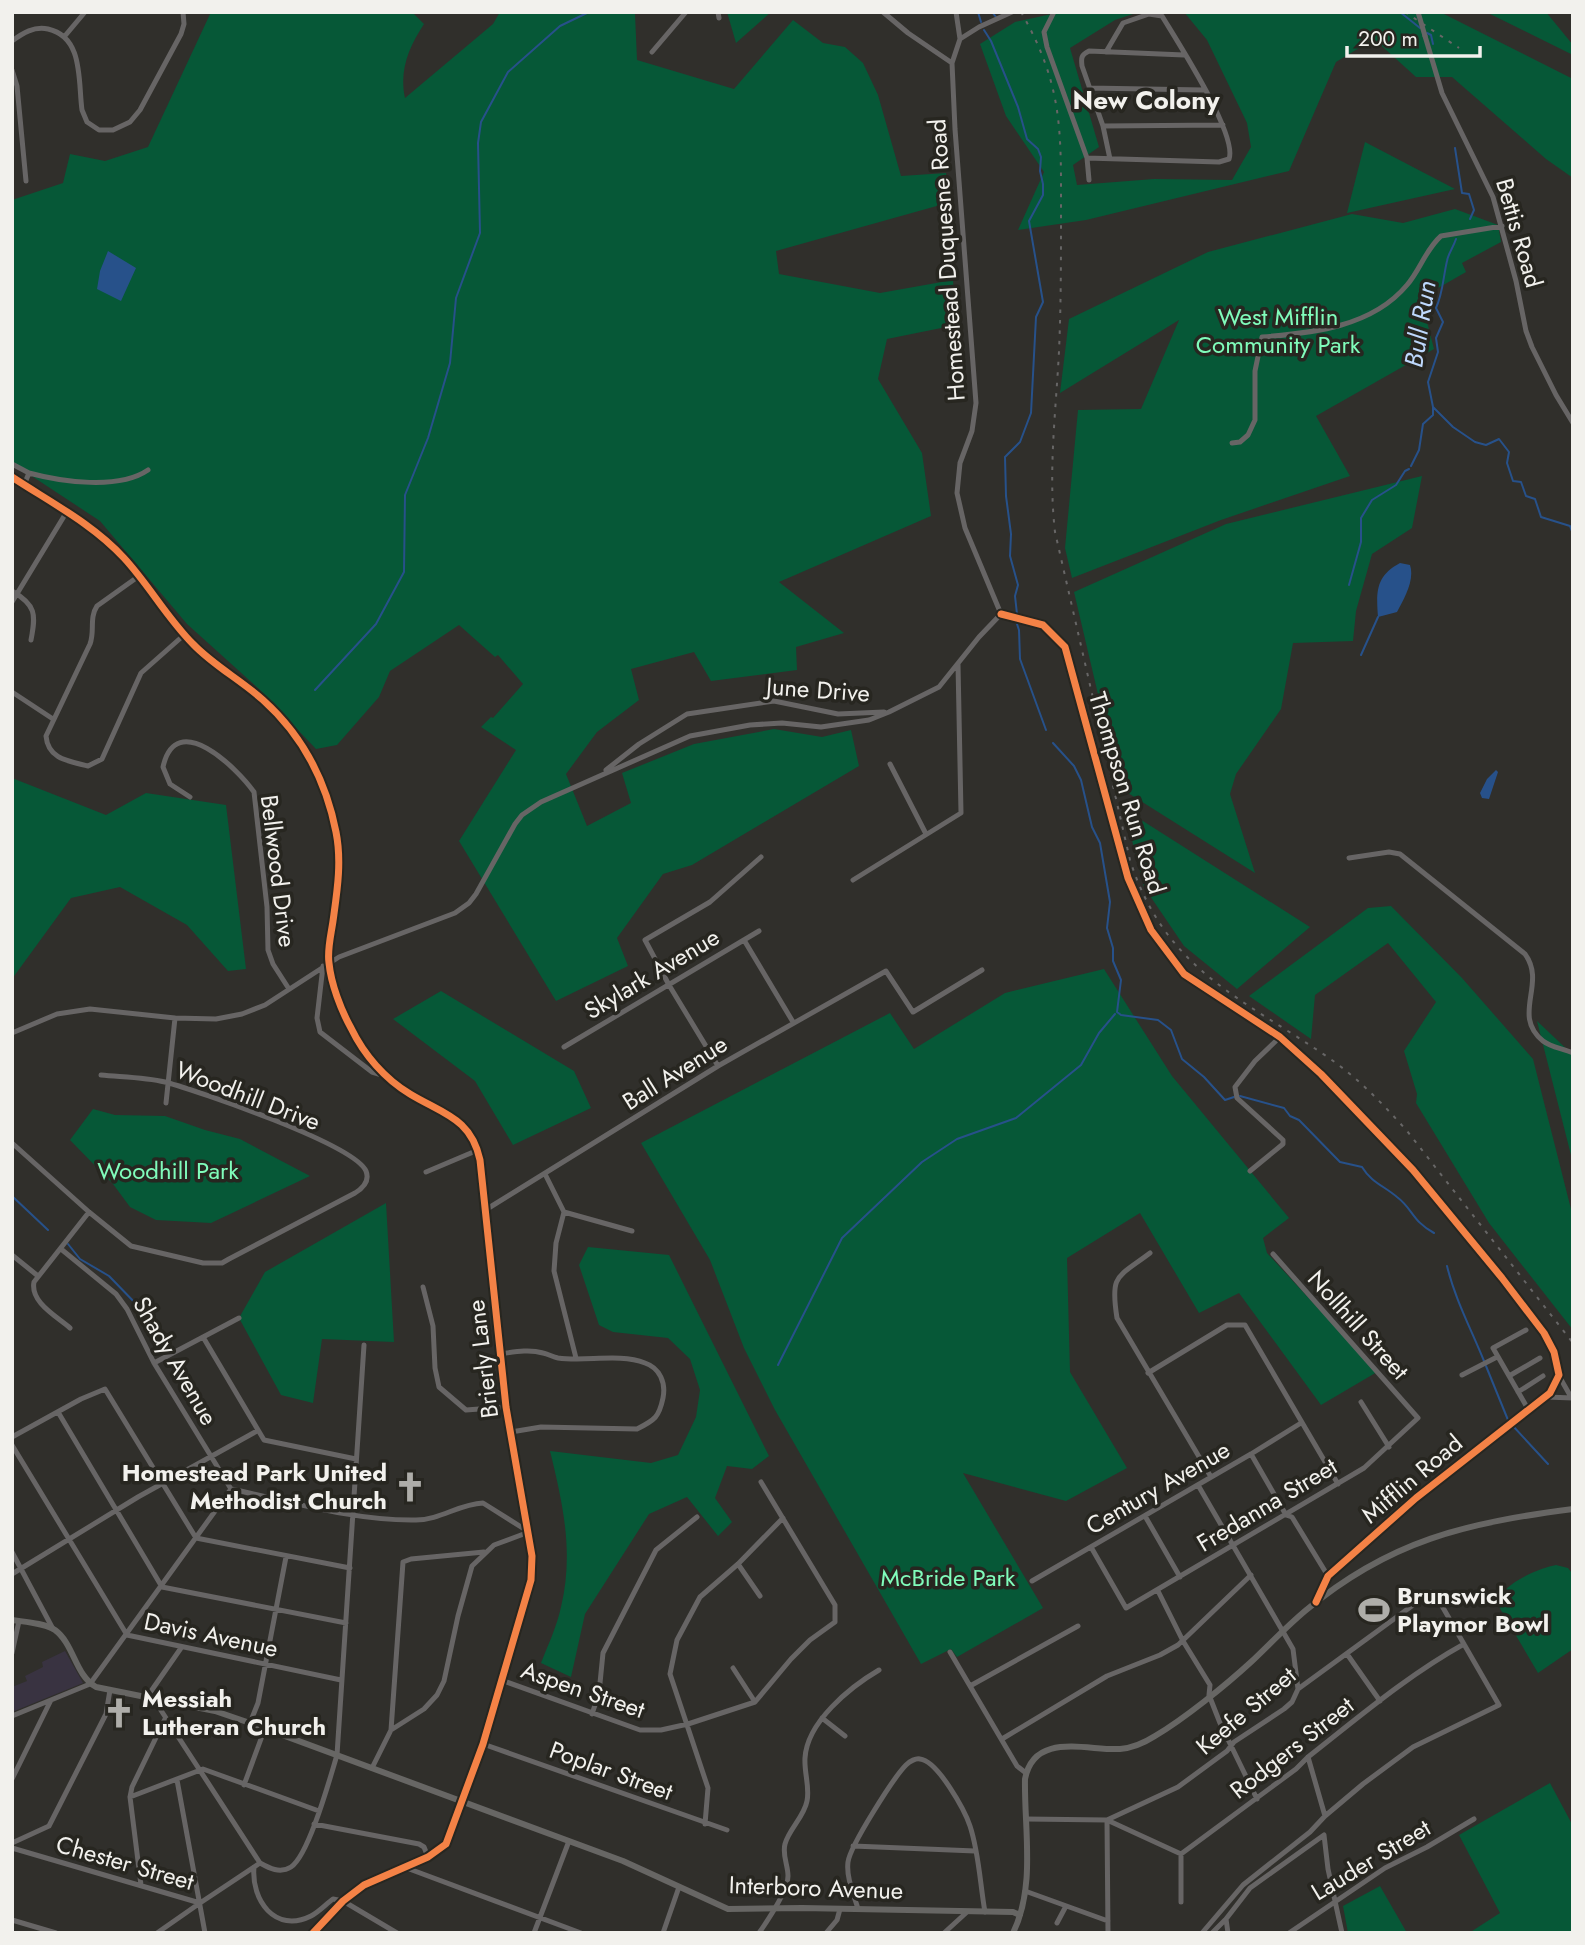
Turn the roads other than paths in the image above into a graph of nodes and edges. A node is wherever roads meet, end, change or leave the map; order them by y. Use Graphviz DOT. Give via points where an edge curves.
graph roads {
  1 [pos="85,12"];
  2 [pos="183,12"];
  3 [pos="686,12"];
  4 [pos="883,12"];
  5 [pos="956,12"];
  6 [pos="1054,12"];
  7 [pos="1418,12"];
  8 [pos="1007,13"];
  9 [pos="1156,14"];
  10 [pos="64,37"];
  11 [pos="960,39"];
  12 [pos="12,41"];
  13 [pos="652,52"];
  14 [pos="1106,52"];
  15 [pos="1184,55"];
  16 [pos="952,64"];
  17 [pos="12,70"];
  18 [pos="1089,88"];
  19 [pos="1205,90"];
  20 [pos="20,117"];
  21 [pos="12,121"];
  22 [pos="1223,125"];
  23 [pos="1103,126"];
  24 [pos="1087,158"];
  25 [pos="1110,159"];
  26 [pos="26,180"];
  27 [pos="1089,180"];
  28 [pos="1502,226"];
  29 [pos="1573,423"];
  30 [pos="1232,443"];
  31 [pos="12,464"];
  32 [pos="148,470"];
  33 [pos="29,473"];
  34 [pos="12,477"];
  35 [pos="24,485"];
  36 [pos="66,513"];
  37 [pos="139,576"];
  38 [pos="15,592"];
  39 [pos="12,602"];
  40 [pos="1001,614"];
  41 [pos="184,635"];
  42 [pos="31,640"];
  43 [pos="958,664"];
  44 [pos="12,692"];
  45 [pos="889,712"];
  46 [pos="53,719"];
  47 [pos="890,764"];
  48 [pos="597,776"];
  49 [pos="190,797"];
  50 [pos="926,834"];
  51 [pos="761,858"];
  52 [pos="1349,858"];
  53 [pos="853,880"];
  54 [pos="759,931"];
  55 [pos="744,940"];
  56 [pos="326,965"];
  57 [pos="982,970"];
  58 [pos="669,985"];
  59 [pos="289,989"];
  60 [pos="175,1018"];
  61 [pos="793,1022"];
  62 [pos="12,1033"];
  63 [pos="1280,1037"];
  64 [pos="564,1047"];
  65 [pos="1573,1053"];
  66 [pos="718,1066"];
  67 [pos="101,1075"];
  68 [pos="388,1077"];
  69 [pos="168,1083"];
  70 [pos="166,1103"];
  71 [pos="12,1143"];
  72 [pos="478,1150"];
  73 [pos="1250,1171"];
  74 [pos="426,1172"];
  75 [pos="545,1174"];
  76 [pos="487,1209"];
  77 [pos="89,1212"];
  78 [pos="564,1212"];
  79 [pos="632,1231"];
  80 [pos="61,1249"];
  81 [pos="1150,1253"];
  82 [pos="1273,1254"];
  83 [pos="12,1255"];
  84 [pos="38,1276"];
  85 [pos="423,1287"];
  86 [pos="239,1318"];
  87 [pos="70,1328"];
  88 [pos="1526,1330"];
  89 [pos="203,1337"];
  90 [pos="364,1345"];
  91 [pos="499,1354"];
  92 [pos="1497,1357"];
  93 [pos="576,1358"];
  94 [pos="1540,1358"];
  95 [pos="154,1363"];
  96 [pos="1148,1373"];
  97 [pos="1462,1375"];
  98 [pos="1509,1376"];
  99 [pos="1543,1376"];
  100 [pos="1559,1376"];
  101 [pos="1518,1392"];
  102 [pos="1546,1397"];
  103 [pos="1572,1397"];
  104 [pos="1360,1402"];
  105 [pos="506,1407"];
  106 [pos="1528,1409"];
  107 [pos="58,1412"];
  108 [pos="1418,1418"];
  109 [pos="1301,1423"];
  110 [pos="257,1431"];
  111 [pos="511,1432"];
  112 [pos="12,1437"];
  113 [pos="12,1445"];
  114 [pos="1389,1447"];
  115 [pos="1251,1454"];
  116 [pos="209,1457"];
  117 [pos="356,1460"];
  118 [pos="1211,1477"];
  119 [pos="761,1482"];
  120 [pos="163,1483"];
  121 [pos="1338,1484"];
  122 [pos="1198,1485"];
  123 [pos="230,1489"];
  124 [pos="1573,1509"];
  125 [pos="116,1511"];
  126 [pos="352,1515"];
  127 [pos="1286,1515"];
  128 [pos="1145,1516"];
  129 [pos="697,1517"];
  130 [pos="783,1518"];
  131 [pos="529,1532"];
  132 [pos="196,1538"];
  133 [pos="69,1540"];
  134 [pos="1233,1546"];
  135 [pos="1091,1547"];
  136 [pos="12,1552"];
  137 [pos="484,1552"];
  138 [pos="286,1557"];
  139 [pos="738,1564"];
  140 [pos="22,1568"];
  141 [pos="350,1568"];
  142 [pos="12,1574"];
  143 [pos="1251,1575"];
  144 [pos="1328,1576"];
  145 [pos="1180,1577"];
  146 [pos="1031,1581"];
  147 [pos="162,1587"];
  148 [pos="1158,1591"];
  149 [pos="760,1596"];
  150 [pos="1316,1602"];
  151 [pos="276,1610"];
  152 [pos="16,1620"];
  153 [pos="346,1623"];
  154 [pos="1078,1626"];
  155 [pos="53,1629"];
  156 [pos="1283,1632"];
  157 [pos="127,1635"];
  158 [pos="1183,1641"];
  159 [pos="1464,1644"];
  160 [pos="181,1648"];
  161 [pos="950,1652"];
  162 [pos="12,1653"];
  163 [pos="1348,1654"];
  164 [pos="265,1664"];
  165 [pos="733,1668"];
  166 [pos="879,1670"];
  167 [pos="341,1680"];
  168 [pos="501,1680"];
  169 [pos="90,1684"];
  170 [pos="970,1686"];
  171 [pos="1298,1689"];
  172 [pos="110,1690"];
  173 [pos="1209,1695"];
  174 [pos="150,1698"];
  175 [pos="51,1700"];
  176 [pos="1380,1701"];
  177 [pos="755,1702"];
  178 [pos="592,1714"];
  179 [pos="12,1716"];
  180 [pos="822,1718"];
  181 [pos="164,1719"];
  182 [pos="250,1723"];
  183 [pos="688,1724"];
  184 [pos="265,1728"];
  185 [pos="391,1730"];
  186 [pos="845,1736"];
  187 [pos="1002,1739"];
  188 [pos="483,1744"];
  189 [pos="1230,1746"];
  190 [pos="337,1755"];
  191 [pos="1308,1757"];
  192 [pos="372,1768"];
  193 [pos="199,1770"];
  194 [pos="1026,1773"];
  195 [pos="12,1779"];
  196 [pos="177,1780"];
  197 [pos="244,1785"];
  198 [pos="130,1797"];
  199 [pos="1257,1799"];
  200 [pos="463,1802"];
  201 [pos="319,1811"];
  202 [pos="1325,1816"];
  203 [pos="1026,1819"];
  204 [pos="1474,1819"];
  205 [pos="1107,1820"];
  206 [pos="313,1824"];
  207 [pos="705,1824"];
  208 [pos="727,1830"];
  209 [pos="569,1841"];
  210 [pos="12,1846"];
  211 [pos="853,1846"];
  212 [pos="975,1850"];
  213 [pos="1181,1854"];
  214 [pos="428,1857"];
  215 [pos="257,1865"];
  216 [pos="404,1867"];
  217 [pos="141,1885"];
  218 [pos="678,1887"];
  219 [pos="1025,1891"];
  220 [pos="1334,1900"];
  221 [pos="343,1901"];
  222 [pos="1181,1902"];
  223 [pos="200,1903"];
  224 [pos="1066,1906"];
  225 [pos="773,1909"];
  226 [pos="840,1909"];
  227 [pos="858,1909"];
  228 [pos="967,1912"];
  229 [pos="985,1912"];
  230 [pos="1020,1915"];
  231 [pos="540,1917"];
  232 [pos="1226,1919"];
  233 [pos="12,1920"];
  234 [pos="1108,1921"];
  235 [pos="1057,1923"];
  236 [pos="56,1933"];
  237 [pos="157,1933"];
  238 [pos="205,1933"];
  239 [pos="313,1933"];
  240 [pos="397,1933"];
  241 [pos="534,1933"];
  242 [pos="581,1933"];
  243 [pos="663,1933"];
  244 [pos="759,1933"];
  245 [pos="826,1933"];
  246 [pos="944,1933"];
  247 [pos="1013,1933"];
  248 [pos="1108,1933"];
  249 [pos="1202,1933"];
  250 [pos="1212,1933"];
  251 [pos="1228,1933"];
  252 [pos="1289,1933"];
  253 [pos="1342,1933"];
  1 -- 10 [label="street"];
  2 -- 10 [label="street" via="183,29 140,110 127,125 113,130 94,128 85,118 76,56"];
  3 -- 13 [label="street"];
  4 -- 16 [label="street"];
  5 -- 11 [label="street"];
  6 -- 24 [label="street" via="1044,32 1047,47"];
  7 -- 28 [label="street, Bettis Road, bridge" via="1442,93 1489,184"];
  8 -- 11 [label="street"];
  9 -- 14 [label="street" via="1123,23"];
  9 -- 15 [label="street" via="1162,16"];
  10 -- 12 [label="street" via="37,28"];
  11 -- 16 [label="street, Homestead Duquesne Road"];
  14 -- 15 [label="street"];
  14 -- 18 [label="street" via="1089,51 1081,59"];
  15 -- 19 [label="street"];
  16 -- 40 [label="street, Homestead Duquesne Road" via="976,403 957,492 965,528"];
  17 -- 20 [label="street"];
  18 -- 19 [label="street"];
  18 -- 23 [label="street"];
  19 -- 22 [label="street"];
  20 -- 21 [label="street"];
  20 -- 26 [label="street"];
  22 -- 23 [label="street"];
  22 -- 25 [label="street" via="1229,159"];
  23 -- 25 [label="street"];
  24 -- 25 [label="street"];
  24 -- 27 [label="street"];
  28 -- 29 [label="street, Bettis Road" via="1526,331"];
  28 -- 30 [label="street" via="1441,236 1406,286 1369,316 1301,334 1262,337 1255,371 1253,428 1240,442"];
  31 -- 33 [label="street"];
  32 -- 33 [label="street" via="99,481 57,480"];
  33 -- 35 [label="street"];
  34 -- 35 [label="street"];
  35 -- 36 [label="street"];
  36 -- 37 [label="street" via="100,534"];
  36 -- 38 [label="street"];
  37 -- 41 [label="street"];
  37 -- 46 [label="street" via="93,612 90,645"];
  38 -- 39 [label="street"];
  38 -- 42 [label="street" via="33,611"];
  40 -- 43 [label="street"];
  40 -- 63 [label="street, Thompson Run Road" via="1043,625 1065,647 1128,878 1151,930 1184,974"];
  41 -- 46 [label="street" via="141,673 103,759 88,766 51,752 46,736"];
  41 -- 56 [label="street" via="282,719 324,787 337,834 339,868"];
  43 -- 45 [label="street" via="939,687"];
  43 -- 50 [label="street" via="961,813"];
  44 -- 46 [label="street"];
  45 -- 48 [label="street" via="869,720 821,727 750,725 690,736"];
  45 -- 48 [label="street, June Drive" via="838,714 774,701 687,715"];
  47 -- 50 [label="street"];
  48 -- 56 [label="street" via="522,815 476,894 455,913"];
  49 -- 59 [label="street, Bellwood Drive" via="170,784 163,767 167,753 190,741 218,756 254,792 268,950"];
  50 -- 53 [label="street"];
  51 -- 58 [label="street" via="710,902 645,940"];
  52 -- 65 [label="street" via="1400,854 1525,954 1534,974 1528,1014 1531,1027 1551,1047"];
  54 -- 55 [label="street, Skylark Avenue"];
  55 -- 58 [label="street, Skylark Avenue"];
  55 -- 61 [label="street"];
  56 -- 59 [label="street"];
  56 -- 68 [label="street, Brierly Lane" via="350,1027"];
  56 -- 68 [label="street, Bellwood Drive" via="317,1018 320,1032 372,1072"];
  57 -- 61 [label="street, Ball Avenue" via="913,1012 886,971"];
  58 -- 64 [label="street, Skylark Avenue"];
  58 -- 66 [label="street"];
  59 -- 60 [label="street" via="242,1014"];
  60 -- 62 [label="street" via="90,1009 57,1014"];
  60 -- 69 [label="street"];
  61 -- 66 [label="street, Ball Avenue"];
  63 -- 73 [label="street" via="1235,1087 1236,1096 1283,1140"];
  63 -- 100 [label="street, Thompson Run Road" via="1398,1154 1465,1231 1545,1333"];
  66 -- 75 [label="street, Ball Avenue"];
  67 -- 69 [label="street, Woodhill Drive"];
  68 -- 72 [label="street, Brierly Lane" via="458,1120"];
  69 -- 70 [label="street"];
  69 -- 77 [label="street, Woodhill Drive" via="299,1129 361,1165 367,1178 363,1187 229,1259 211,1264 131,1246"];
  71 -- 77 [label="street, Woodhill Drive"];
  72 -- 74 [label="street"];
  72 -- 76 [label="street, Brierly Lane"];
  75 -- 76 [label="street, Ball Avenue"];
  75 -- 78 [label="street"];
  76 -- 91 [label="street, Brierly Lane"];
  77 -- 80 [label="street"];
  78 -- 79 [label="street"];
  78 -- 93 [label="street" via="555,1270"];
  80 -- 84 [label="street"];
  80 -- 95 [label="street, Shady Avenue" via="116,1294"];
  81 -- 96 [label="street" via="1118,1278 1112,1291 1116,1318"];
  82 -- 108 [label="street, Nollhill Street"];
  83 -- 84 [label="street"];
  84 -- 87 [label="street" via="34,1295"];
  85 -- 105 [label="street" via="433,1326 439,1387 466,1410"];
  86 -- 89 [label="street"];
  88 -- 92 [label="street" via="1493,1348"];
  89 -- 95 [label="street"];
  89 -- 110 [label="street"];
  90 -- 117 [label="street"];
  91 -- 93 [label="street" via="526,1351"];
  91 -- 105 [label="street, Brierly Lane"];
  92 -- 97 [label="street"];
  92 -- 98 [label="street"];
  93 -- 111 [label="street" via="646,1363 657,1371 665,1388 659,1413 637,1429 541,1427"];
  94 -- 98 [label="street"];
  95 -- 116 [label="street, Shady Avenue"];
  96 -- 109 [label="street" via="1227,1325 1245,1325"];
  96 -- 118 [label="street"];
  98 -- 101 [label="street"];
  99 -- 101 [label="street"];
  100 -- 102 [label="street"];
  100 -- 103 [label="street, Thompson Run Road"];
  101 -- 106 [label="street"];
  102 -- 103 [label="street, Thompson Run Road"];
  102 -- 106 [label="street, Mifflin Road"];
  104 -- 114 [label="street"];
  105 -- 111 [label="street, Brierly Lane"];
  106 -- 144 [label="street, Mifflin Road" via="1416,1497"];
  107 -- 112 [label="street"];
  107 -- 120 [label="street" via="105,1389"];
  107 -- 125 [label="street"];
  108 -- 114 [label="street, Fredanna Street"];
  109 -- 115 [label="street, Century Avenue"];
  109 -- 121 [label="street"];
  110 -- 116 [label="street"];
  110 -- 117 [label="street" via="264,1440"];
  111 -- 131 [label="street, Brierly Lane"];
  113 -- 133 [label="street, Davis Avenue"];
  114 -- 121 [label="street, Fredanna Street"];
  115 -- 118 [label="street, Century Avenue"];
  115 -- 127 [label="street"];
  116 -- 120 [label="street"];
  116 -- 123 [label="street, Shady Avenue"];
  117 -- 126 [label="street"];
  118 -- 122 [label="street, Century Avenue"];
  119 -- 130 [label="street"];
  120 -- 125 [label="street"];
  120 -- 132 [label="street"];
  121 -- 127 [label="street, Fredanna Street"];
  122 -- 128 [label="street, Century Avenue"];
  122 -- 134 [label="street"];
  123 -- 126 [label="street"];
  123 -- 132 [label="street"];
  124 -- 150 [label="main road" via="1479,1523 1423,1540 1359,1572"];
  125 -- 133 [label="street"];
  125 -- 147 [label="street"];
  126 -- 131 [label="street" via="432,1519 484,1503"];
  126 -- 141 [label="street"];
  127 -- 134 [label="street, Fredanna Street"];
  127 -- 144 [label="street" via="1292,1517"];
  128 -- 135 [label="street, Century Avenue"];
  128 -- 145 [label="street"];
  129 -- 178 [label="street" via="656,1550 603,1653"];
  130 -- 139 [label="street"];
  130 -- 177 [label="street" via="835,1605 835,1622 791,1659"];
  131 -- 137 [label="street"];
  131 -- 168 [label="street, Brierly Lane" via="531,1580"];
  132 -- 138 [label="street"];
  132 -- 147 [label="street"];
  133 -- 140 [label="street"];
  133 -- 157 [label="street, Davis Avenue"];
  134 -- 143 [label="street"];
  134 -- 145 [label="street, Fredanna Street"];
  135 -- 146 [label="street, Century Avenue"];
  135 -- 148 [label="street, Fredanna Street" via="1126,1608"];
  136 -- 140 [label="street"];
  137 -- 185 [label="street" via="472,1566 437,1695"];
  137 -- 185 [label="street" via="404,1562"];
  138 -- 141 [label="street"];
  138 -- 151 [label="street"];
  139 -- 149 [label="street"];
  139 -- 183 [label="street" via="700,1597 677,1640 670,1674"];
  140 -- 142 [label="street"];
  140 -- 155 [label="street"];
  141 -- 153 [label="street"];
  143 -- 156 [label="street"];
  143 -- 158 [label="street"];
  144 -- 150 [label="street, Mifflin Road"];
  145 -- 148 [label="street, Fredanna Street"];
  147 -- 151 [label="street"];
  147 -- 157 [label="street"];
  148 -- 158 [label="street"];
  150 -- 156 [label="main road, Mifflin Road"];
  151 -- 153 [label="street"];
  151 -- 164 [label="street"];
  152 -- 155 [label="main road"];
  152 -- 162 [label="street"];
  153 -- 167 [label="street"];
  154 -- 170 [label="street"];
  155 -- 169 [label="main road"];
  156 -- 171 [label="street" via="1293,1649"];
  156 -- 173 [label="main road, Mifflin Road"];
  157 -- 160 [label="street, Davis Avenue"];
  157 -- 169 [label="street"];
  158 -- 173 [label="street" via="1210,1685"];
  158 -- 187 [label="street" via="1160,1656 1107,1676"];
  159 -- 163 [label="street, Keefe Street" via="1432,1592"];
  159 -- 176 [label="street, Rodgers Street" via="1434,1660"];
  159 -- 202 [label="street" via="1499,1705 1413,1747"];
  160 -- 164 [label="street, Davis Avenue"];
  160 -- 174 [label="street"];
  161 -- 170 [label="street"];
  163 -- 171 [label="street, Keefe Street"];
  163 -- 176 [label="street"];
  164 -- 167 [label="street, Davis Avenue"];
  164 -- 182 [label="street"];
  165 -- 177 [label="street"];
  166 -- 180 [label="street" via="847,1692"];
  167 -- 190 [label="street"];
  168 -- 178 [label="street, Aspen Street"];
  168 -- 188 [label="street, Brierly Lane"];
  169 -- 172 [label="main road, Interboro Avenue"];
  169 -- 175 [label="street"];
  170 -- 187 [label="street"];
  171 -- 189 [label="street, Keefe Street" via="1292,1702"];
  172 -- 174 [label="main road, Interboro Avenue"];
  172 -- 210 [label="street" via="103,1720 49,1826"];
  173 -- 189 [label="street"];
  173 -- 194 [label="main road, Mifflin Road" via="1156,1736 1133,1746 1056,1748 1039,1754"];
  174 -- 181 [label="street"];
  174 -- 182 [label="main road, Interboro Avenue"];
  175 -- 179 [label="street"];
  175 -- 195 [label="street"];
  176 -- 191 [label="street, Rodgers Street"];
  177 -- 183 [label="street, Aspen Street"];
  178 -- 183 [label="street, Aspen Street" via="648,1731"];
  180 -- 186 [label="street"];
  180 -- 225 [label="street" via="805,1754 807,1805 785,1842 788,1881"];
  181 -- 193 [label="street"];
  181 -- 198 [label="street"];
  182 -- 184 [label="main road, Interboro Avenue"];
  183 -- 207 [label="street" via="708,1788"];
  184 -- 190 [label="main road, Interboro Avenue"];
  184 -- 197 [label="street"];
  185 -- 192 [label="street"];
  187 -- 194 [label="street"];
  188 -- 200 [label="street, Brierly Lane"];
  188 -- 207 [label="street, Poplar Street"];
  189 -- 199 [label="street"];
  189 -- 205 [label="street, Keefe Street" via="1178,1787"];
  190 -- 192 [label="main road, Interboro Avenue"];
  190 -- 201 [label="street"];
  191 -- 199 [label="street, Rodgers Street"];
  191 -- 202 [label="street"];
  192 -- 200 [label="main road, Interboro Avenue"];
  193 -- 196 [label="street"];
  193 -- 197 [label="street"];
  193 -- 215 [label="street"];
  194 -- 203 [label="main road"];
  196 -- 198 [label="street"];
  196 -- 223 [label="street"];
  197 -- 201 [label="street"];
  198 -- 217 [label="street"];
  199 -- 213 [label="street, Rodgers Street"];
  200 -- 209 [label="main road, Interboro Avenue"];
  200 -- 214 [label="street, Brierly Lane" via="446,1844"];
  201 -- 206 [label="street"];
  202 -- 249 [label="street" via="1242,1885"];
  203 -- 205 [label="street, Keefe Street"];
  203 -- 219 [label="main road"];
  204 -- 220 [label="street, Lauder Street"];
  205 -- 213 [label="street"];
  205 -- 234 [label="street"];
  206 -- 214 [label="street" via="419,1844"];
  206 -- 215 [label="street" via="291,1867 281,1870"];
  207 -- 208 [label="street, Poplar Street"];
  209 -- 218 [label="main road, Interboro Avenue"];
  209 -- 231 [label="street"];
  210 -- 217 [label="street, Chester Street"];
  211 -- 212 [label="street"];
  211 -- 212 [label="street" via="888,1790 917,1758 939,1771 969,1822"];
  211 -- 227 [label="street" via="849,1876"];
  212 -- 229 [label="street"];
  213 -- 222 [label="street"];
  214 -- 216 [label="street"];
  215 -- 221 [label="street" via="255,1893 275,1916 302,1919 333,1899"];
  215 -- 223 [label="street, Chester Street"];
  216 -- 221 [label="street" via="364,1885"];
  216 -- 231 [label="street"];
  217 -- 223 [label="street, Chester Street"];
  218 -- 225 [label="main road, Interboro Avenue" via="727,1909"];
  218 -- 243 [label="street"];
  219 -- 224 [label="street"];
  219 -- 230 [label="main road"];
  220 -- 232 [label="street" via="1324,1835 1250,1888"];
  220 -- 252 [label="street, Lauder Street"];
  220 -- 253 [label="street"];
  221 -- 239 [label="street"];
  221 -- 240 [label="street"];
  223 -- 237 [label="street"];
  223 -- 238 [label="street"];
  224 -- 234 [label="street"];
  224 -- 235 [label="street"];
  225 -- 226 [label="main road, Interboro Avenue"];
  225 -- 244 [label="street"];
  226 -- 227 [label="main road, Interboro Avenue"];
  226 -- 245 [label="street"];
  227 -- 228 [label="main road, Interboro Avenue"];
  228 -- 229 [label="main road, Interboro Avenue"];
  228 -- 246 [label="street"];
  229 -- 230 [label="main road, Interboro Avenue"];
  230 -- 247 [label="main road"];
  231 -- 241 [label="street"];
  231 -- 242 [label="street"];
  232 -- 250 [label="street"];
  232 -- 251 [label="street"];
  233 -- 236 [label="street"];
  234 -- 248 [label="street"];
}
